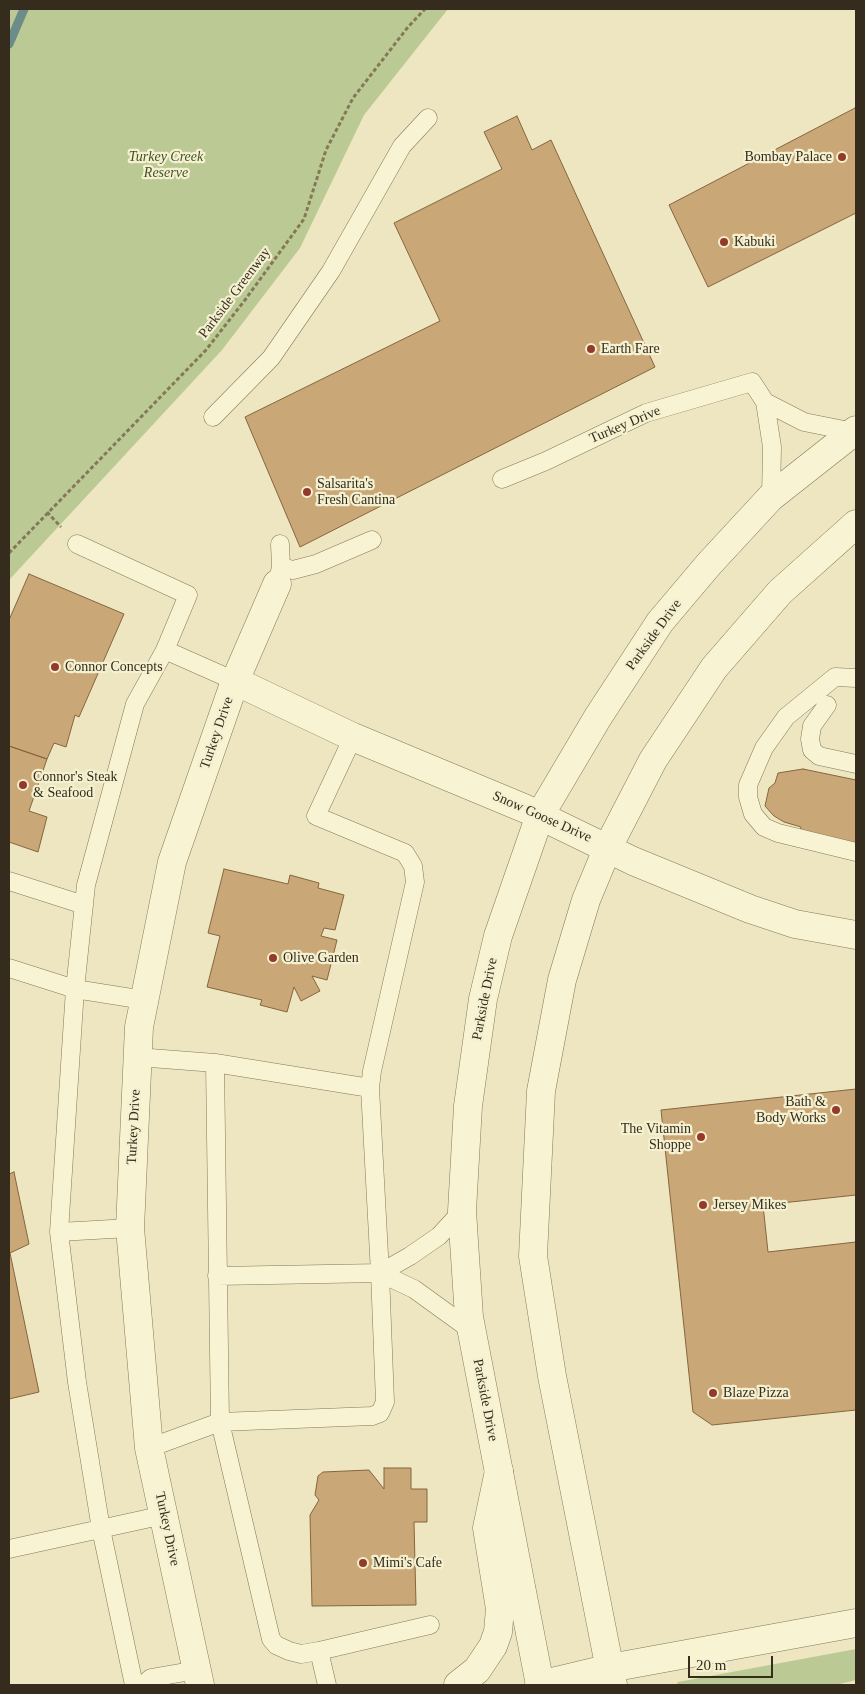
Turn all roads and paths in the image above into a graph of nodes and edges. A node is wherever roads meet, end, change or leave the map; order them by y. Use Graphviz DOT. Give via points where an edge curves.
graph roads {
  1 [pos="425,9"];
  2 [pos="428,118"];
  3 [pos="765,402"];
  4 [pos="213,417"];
  5 [pos="855,431"];
  6 [pos="502,478"];
  7 [pos="771,497"];
  8 [pos="856,524"];
  9 [pos="372,540"];
  10 [pos="77,544"];
  11 [pos="280,544"];
  12 [pos="9,553"];
  13 [pos="279,576"];
  14 [pos="165,650"];
  15 [pos="856,678"];
  16 [pos="235,681"];
  17 [pos="827,705"];
  18 [pos="353,737"];
  19 [pos="856,764"];
  20 [pos="540,815"];
  21 [pos="608,847"];
  22 [pos="856,852"];
  23 [pos="9,882"];
  24 [pos="84,905"];
  25 [pos="856,935"];
  26 [pos="9,968"];
  27 [pos="75,989"];
  28 [pos="144,1000"];
  29 [pos="137,1057"];
  30 [pos="214,1063"];
  31 [pos="370,1088"];
  32 [pos="462,1211"];
  33 [pos="130,1228"];
  34 [pos="59,1232"];
  35 [pos="380,1273"];
  36 [pos="217,1276"];
  37 [pos="472,1331"];
  38 [pos="220,1422"];
  39 [pos="149,1448"];
  40 [pos="499,1471"];
  41 [pos="164,1515"];
  42 [pos="101,1529"];
  43 [pos="9,1549"];
  44 [pos="856,1624"];
  45 [pos="430,1625"];
  46 [pos="319,1651"];
  47 [pos="611,1676"];
  48 [pos="199,1678"];
  49 [pos="134,1685"];
  50 [pos="143,1685"];
  51 [pos="326,1685"];
  52 [pos="458,1685"];
  53 [pos="540,1685"];
  1 -- 12 [label="path, Parkside Greenway" via="353,98 326,150 304,219 245,300 206,350"];
  2 -- 4 [label="lane" via="402,146 330,271 270,358"];
  3 -- 5 [label="lane" via="804,422"];
  3 -- 6 [label="lane, Turkey Drive" via="752,382 646,413 546,461"];
  3 -- 7 [label="lane" via="772,447"];
  5 -- 7 [label="street, Parkside Drive"];
  7 -- 20 [label="street, Parkside Drive" via="660,622"];
  8 -- 21 [label="street" via="780,592 714,668 653,760"];
  9 -- 13 [label="lane"];
  10 -- 14 [label="lane" via="188,595"];
  11 -- 13 [label="lane"];
  13 -- 16 [label="street, Turkey Drive"];
  14 -- 16 [label="lane"];
  14 -- 24 [label="lane" via="135,704 86,885"];
  15 -- 22 [label="lane" via="835,677 786,717 764,748 748,785 753,814 764,827 778,834"];
  16 -- 18 [label="street, Snow Goose Drive"];
  16 -- 28 [label="street, Turkey Drive" via="172,862"];
  17 -- 19 [label="lane" via="812,726 812,750 819,756"];
  18 -- 20 [label="street, Snow Goose Drive"];
  18 -- 31 [label="lane" via="316,816 404,853 413,866 415,882"];
  20 -- 21 [label="street, Snow Goose Drive"];
  20 -- 32 [label="street, Parkside Drive" via="498,936 483,999 468,1106"];
  21 -- 25 [label="street, Snow Goose Drive" via="633,861 750,909 795,924"];
  21 -- 47 [label="street" via="586,900 562,980 540,1091 533,1256 552,1376"];
  23 -- 24 [label="lane"];
  24 -- 27 [label="lane"];
  26 -- 27 [label="lane"];
  27 -- 28 [label="lane"];
  27 -- 34 [label="lane"];
  28 -- 29 [label="street, Turkey Drive"];
  29 -- 30 [label="lane"];
  29 -- 33 [label="street, Turkey Drive"];
  30 -- 31 [label="lane"];
  30 -- 36 [label="lane"];
  31 -- 35 [label="lane"];
  32 -- 35 [label="lane" via="439,1236"];
  32 -- 37 [label="street, Parkside Drive"];
  33 -- 34 [label="lane"];
  33 -- 39 [label="street, Turkey Drive"];
  34 -- 42 [label="lane"];
  35 -- 36 [label="lane"];
  35 -- 37 [label="lane" via="414,1289"];
  35 -- 38 [label="lane" via="385,1402 380,1413 372,1416"];
  36 -- 38 [label="lane"];
  37 -- 40 [label="street, Parkside Drive"];
  38 -- 39 [label="lane"];
  38 -- 46 [label="lane" via="272,1638 276,1645 289,1651 301,1654"];
  39 -- 41 [label="street, Turkey Drive"];
  40 -- 52 [label="street" via="486,1528 500,1609 498,1632 477,1670"];
  40 -- 53 [label="street, Parkside Drive"];
  41 -- 42 [label="lane"];
  41 -- 48 [label="street, Turkey Drive"];
  42 -- 43 [label="lane"];
  42 -- 49 [label="lane"];
  44 -- 47 [label="street"];
  45 -- 46 [label="lane"];
  46 -- 51 [label="lane"];
  47 -- 53 [label="street"];
  48 -- 50 [label="lane" via="151,1678"];
}
